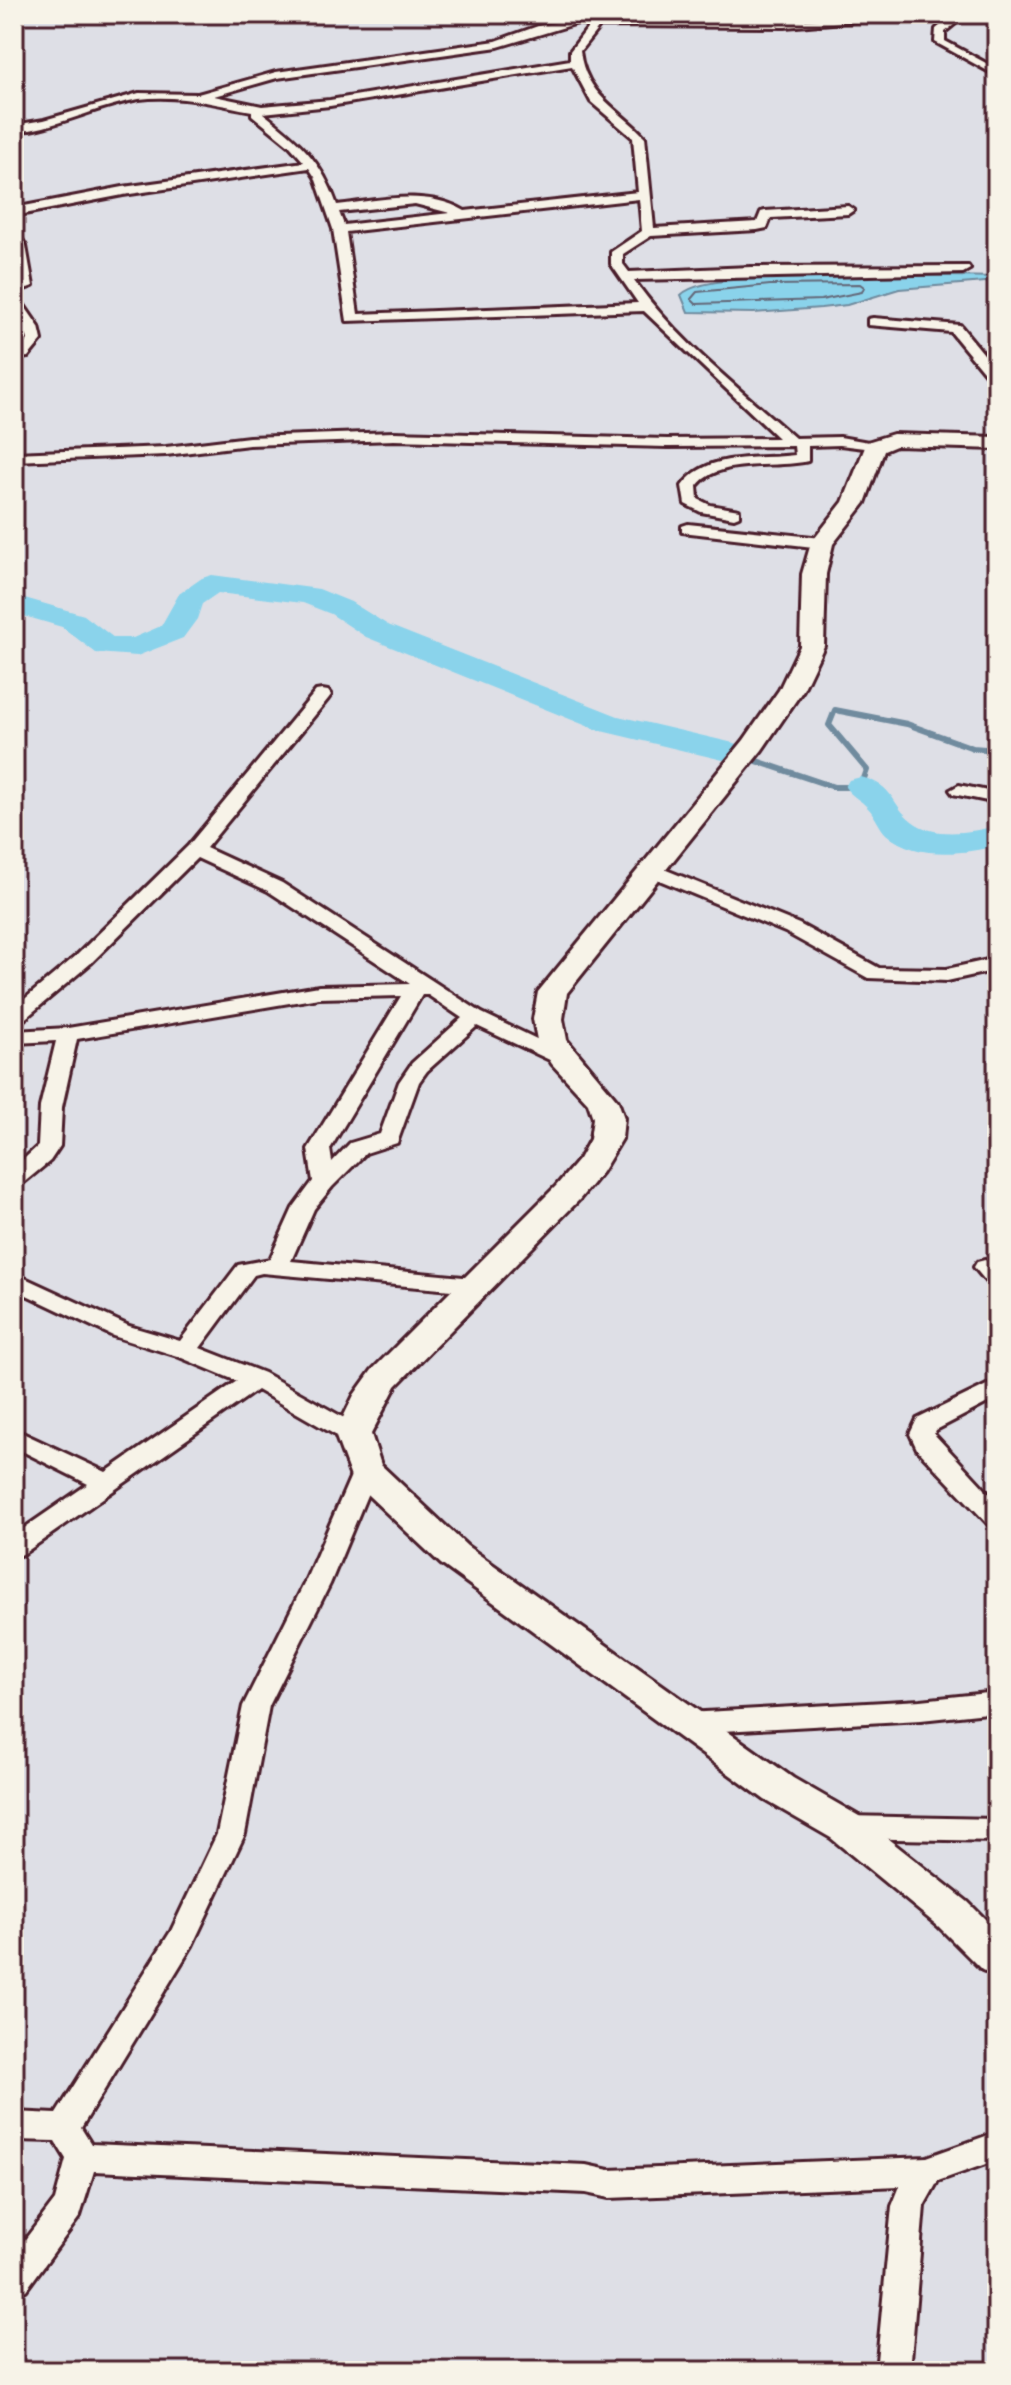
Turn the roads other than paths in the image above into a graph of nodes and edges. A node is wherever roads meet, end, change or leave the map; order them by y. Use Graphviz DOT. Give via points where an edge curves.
graph roads {
  1 [pos="549,14"];
  2 [pos="902,14"];
  3 [pos="962,14"];
  4 [pos="593,21"];
  5 [pos="576,62"];
  6 [pos="997,73"];
  7 [pos="199,97"];
  8 [pos="262,109"];
  9 [pos="14,128"];
  10 [pos="312,164"];
  11 [pos="643,195"];
  12 [pos="333,209"];
  13 [pos="848,210"];
  14 [pos="14,212"];
  15 [pos="461,214"];
  16 [pos="339,229"];
  17 [pos="648,232"];
  18 [pos="14,236"];
  19 [pos="963,269"];
  20 [pos="625,276"];
  21 [pos="14,289"];
  22 [pos="14,301"];
  23 [pos="647,307"];
  24 [pos="873,322"];
  25 [pos="14,355"];
  26 [pos="997,379"];
  27 [pos="796,442"];
  28 [pos="997,443"];
  29 [pos="875,447"];
  30 [pos="14,457"];
  31 [pos="734,513"];
  32 [pos="688,529"];
  33 [pos="822,543"];
  34 [pos="322,695"];
  35 [pos="959,790"];
  36 [pos="997,798"];
  37 [pos="195,850"];
  38 [pos="654,871"];
  39 [pos="997,964"];
  40 [pos="422,990"];
  41 [pos="475,1017"];
  42 [pos="14,1018"];
  43 [pos="68,1034"];
  44 [pos="14,1037"];
  45 [pos="561,1058"];
  46 [pos="14,1179"];
  47 [pos="324,1182"];
  48 [pos="278,1266"];
  49 [pos="14,1280"];
  50 [pos="474,1285"];
  51 [pos="185,1351"];
  52 [pos="256,1379"];
  53 [pos="997,1388"];
  54 [pos="353,1434"];
  55 [pos="14,1437"];
  56 [pos="365,1471"];
  57 [pos="106,1482"];
  58 [pos="997,1518"];
  59 [pos="14,1548"];
  60 [pos="997,1702"];
  61 [pos="686,1723"];
  62 [pos="845,1827"];
  63 [pos="997,1830"];
  64 [pos="997,1958"];
  65 [pos="14,2126"];
  66 [pos="64,2128"];
  67 [pos="997,2146"];
  68 [pos="82,2157"];
  69 [pos="927,2171"];
  70 [pos="14,2280"];
  71 [pos="893,2371"];
  1 -- 4 [label="street"];
  2 -- 4 [label="street" via="785,24"];
  3 -- 6 [label="street" via="940,31 940,42"];
  4 -- 5 [label="street" via="575,51"];
  4 -- 7 [label="street" via="542,28 491,46 276,75"];
  5 -- 8 [label="street" via="330,103"];
  5 -- 11 [label="street" via="595,100 639,137"];
  7 -- 8 [label="street"];
  7 -- 9 [label="street" via="138,96 52,123"];
  8 -- 10 [label="street" via="256,113"];
  10 -- 12 [label="street"];
  10 -- 14 [label="street"];
  11 -- 15 [label="street"];
  11 -- 17 [label="street"];
  12 -- 15 [label="street" via="429,201"];
  12 -- 16 [label="street"];
  13 -- 17 [label="street" via="770,214 757,226"];
  15 -- 16 [label="street"];
  16 -- 23 [label="street" via="349,311 357,320"];
  17 -- 20 [label="street" via="617,252"];
  18 -- 21 [label="street" via="26,283"];
  19 -- 20 [label="street"];
  20 -- 23 [label="street"];
  22 -- 25 [label="street" via="35,340 23,354"];
  23 -- 27 [label="street"];
  24 -- 26 [label="street" via="955,328"];
  27 -- 29 [label="street"];
  27 -- 30 [label="street" via="394,436"];
  27 -- 31 [label="street" via="803,458 729,464 690,481 690,501"];
  28 -- 29 [label="street" via="893,440"];
  29 -- 33 [label="street" via="854,503"];
  32 -- 33 [label="street"];
  33 -- 38 [label="street" via="814,574 812,646 791,690"];
  34 -- 37 [label="street"];
  35 -- 36 [label="street"];
  37 -- 40 [label="street" via="275,887"];
  37 -- 42 [label="street" via="84,959"];
  38 -- 39 [label="street" via="792,928 875,974 947,975"];
  38 -- 45 [label="street" via="553,992 548,1030"];
  40 -- 41 [label="street"];
  40 -- 43 [label="street" via="319,992"];
  40 -- 47 [label="street" via="319,1149"];
  41 -- 45 [label="street"];
  41 -- 47 [label="street" via="419,1067 389,1138 358,1148"];
  43 -- 44 [label="street"];
  43 -- 46 [label="street" via="51,1107 49,1146"];
  45 -- 50 [label="street" via="605,1101 610,1113 606,1141 569,1193"];
  47 -- 48 [label="street" via="304,1208"];
  48 -- 50 [label="street"];
  48 -- 51 [label="street" via="246,1270"];
  49 -- 51 [label="street" via="121,1331"];
  50 -- 54 [label="street" via="375,1390"];
  51 -- 52 [label="street"];
  52 -- 54 [label="street"];
  52 -- 57 [label="street"];
  53 -- 58 [label="street" via="926,1425 922,1434"];
  54 -- 56 [label="street"];
  55 -- 57 [label="street"];
  56 -- 61 [label="street" via="454,1555"];
  56 -- 66 [label="street" via="317,1584 256,1706 231,1834 182,1938"];
  57 -- 59 [label="street"];
  60 -- 61 [label="street"];
  61 -- 62 [label="street" via="779,1789"];
  62 -- 63 [label="street"];
  62 -- 64 [label="street" via="953,1914"];
  65 -- 66 [label="street"];
  66 -- 68 [label="street"];
  67 -- 69 [label="street"];
  68 -- 69 [label="street" via="366,2167 609,2184"];
  68 -- 70 [label="street" via="69,2206"];
  69 -- 71 [label="street" via="908,2206"];
}
